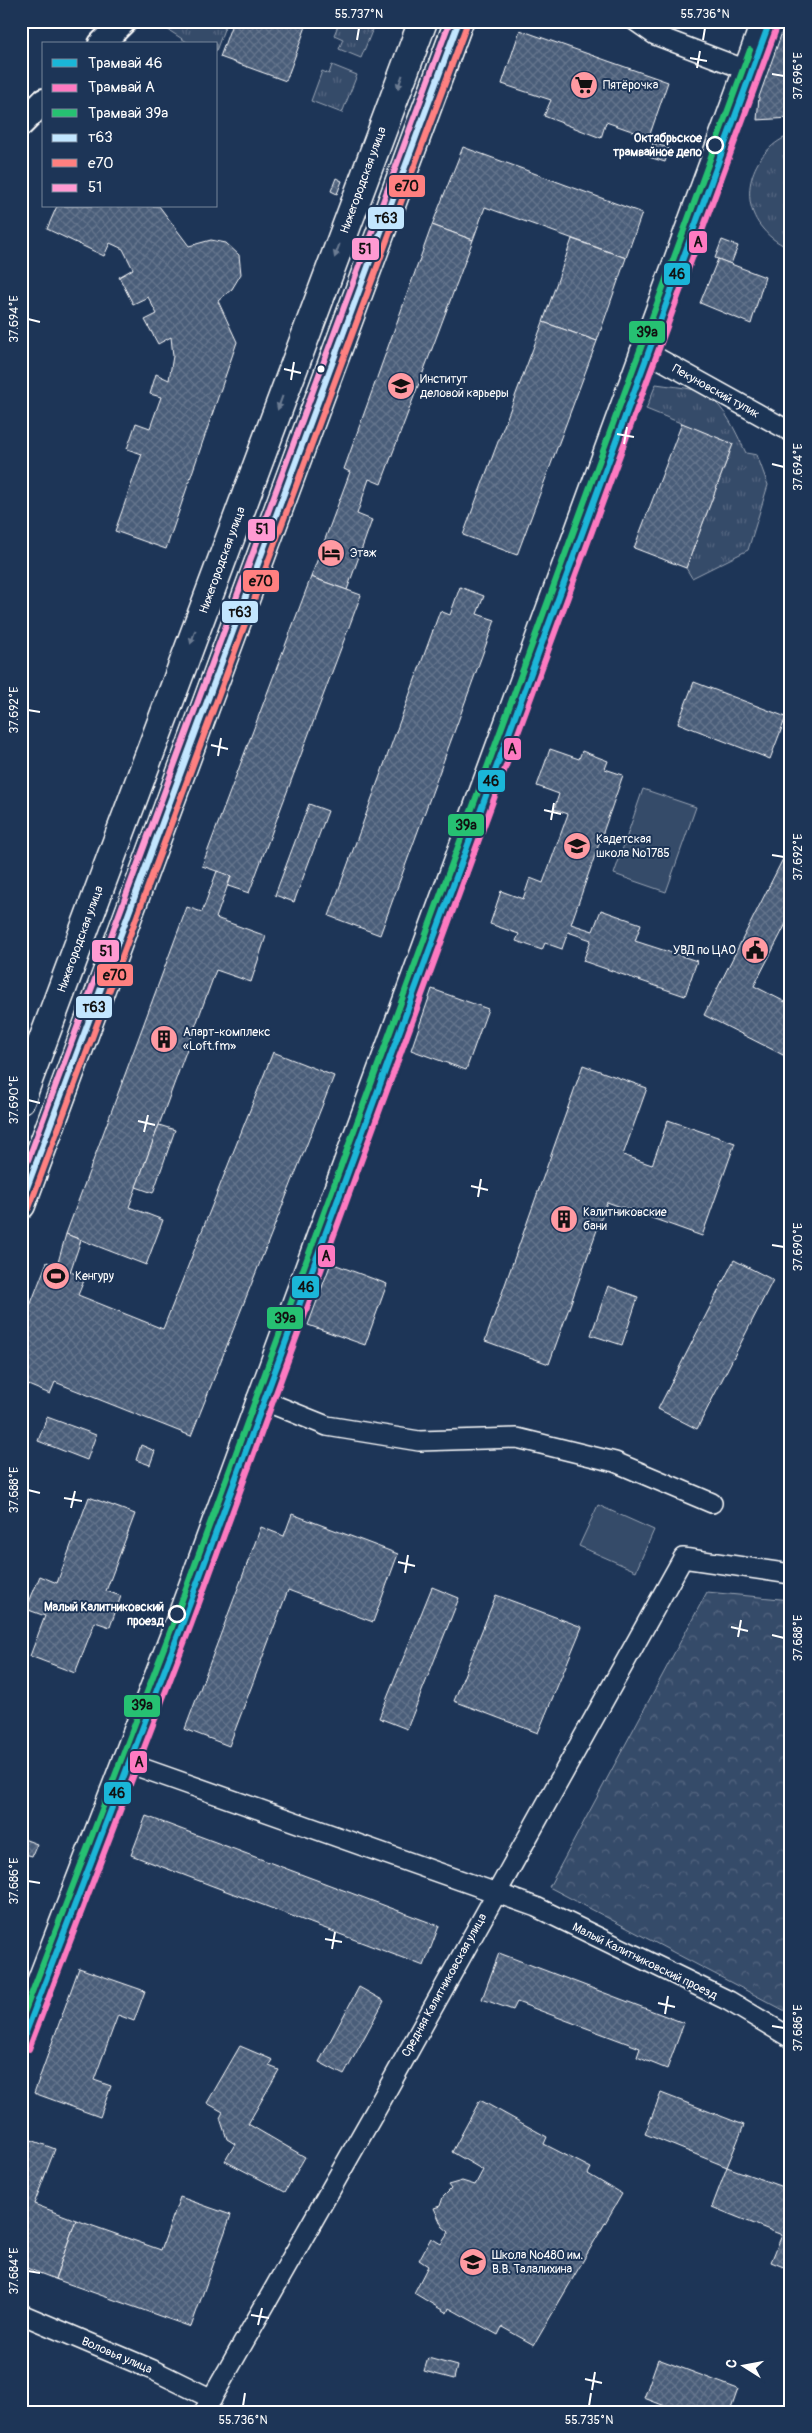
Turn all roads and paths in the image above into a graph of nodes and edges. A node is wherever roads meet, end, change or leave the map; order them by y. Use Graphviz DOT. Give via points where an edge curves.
graph roads {
  1 [pos="124,21"];
  2 [pos="459,21"];
  3 [pos="481,21"];
  4 [pos="635,21"];
  5 [pos="761,21"];
  6 [pos="420,26"];
  7 [pos="103,42"];
  8 [pos="441,68"];
  9 [pos="744,68"];
  10 [pos="42,103"];
  11 [pos="21,124"];
  12 [pos="640,351"];
  13 [pos="791,432"];
  14 [pos="21,1098"];
  15 [pos="21,1205"];
  16 [pos="257,1398"];
  17 [pos="712,1503"];
  18 [pos="791,1574"];
  19 [pos="122,1759"];
  20 [pos="496,1891"];
  21 [pos="21,2022"];
  22 [pos="791,2038"];
  23 [pos="21,2314"];
  24 [pos="208,2405"];
  1 -- 7 [label="street"];
  2 -- 8 [label="main road"];
  3 -- 8 [label="main road" via="461,39"];
  4 -- 9 [label="street" via="656,35"];
  5 -- 9 [label="street"];
  6 -- 14 [label="main road, Нижегородская улица, one-way"];
  8 -- 15 [label="main road"];
  9 -- 12 [label="street"];
  10 -- 11 [label="street"];
  12 -- 13 [label="street, Пекуновский тупик"];
  12 -- 16 [label="street"];
  16 -- 17 [label="street" via="327,1426 419,1441 516,1438 615,1462"];
  16 -- 19 [label="street"];
  18 -- 20 [label="street, Средняя Калитниковская улица" via="683,1558"];
  19 -- 20 [label="street, Малый Калитниковский проезд"];
  19 -- 21 [label="street"];
  20 -- 22 [label="street, Малый Калитниковский проезд" via="536,1906 711,1993"];
  20 -- 24 [label="street, Средняя Калитниковская улица"];
  23 -- 24 [label="street, Воловья улица" via="153,2370"];
}
